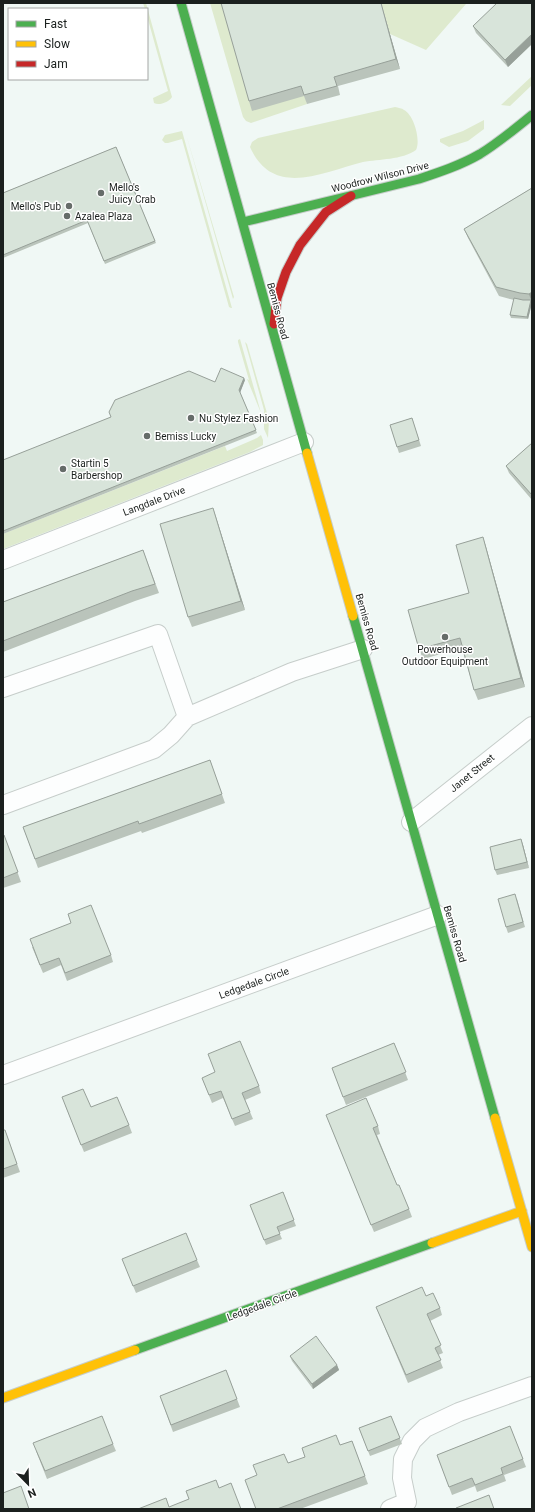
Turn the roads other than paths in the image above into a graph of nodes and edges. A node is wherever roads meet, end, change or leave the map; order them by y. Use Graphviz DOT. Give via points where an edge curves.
graph roads {
  1 [pos="181,3"];
  2 [pos="532,115"];
  3 [pos="351,196"];
  4 [pos="243,222"];
  5 [pos="273,333"];
  6 [pos="304,442"];
  7 [pos="3,560"];
  8 [pos="363,649"];
  9 [pos="3,688"];
  10 [pos="187,717"];
  11 [pos="532,726"];
  12 [pos="3,805"];
  13 [pos="411,822"];
  14 [pos="438,915"];
  15 [pos="3,1075"];
  16 [pos="522,1211"];
  17 [pos="532,1247"];
  18 [pos="532,1386"];
  19 [pos="3,1398"];
  20 [pos="408,1505"];
  21 [pos="390,1509"];
  1 -- 4 [label="main road, Bemiss Road"];
  2 -- 3 [label="main road, Woodrow Wilson Drive" via="497,143 460,164 419,179"];
  3 -- 4 [label="main road, Woodrow Wilson Drive"];
  3 -- 5 [label="main road" via="326,212 300,245 286,272 277,298"];
  4 -- 5 [label="main road, Bemiss Road"];
  5 -- 6 [label="main road, Bemiss Road"];
  6 -- 7 [label="street, Langdale Drive"];
  6 -- 8 [label="main road, Bemiss Road"];
  8 -- 10 [label="street" via="292,672"];
  8 -- 13 [label="main road, Bemiss Road"];
  9 -- 10 [label="street" via="158,634"];
  10 -- 12 [label="street" via="154,749"];
  11 -- 13 [label="street, Janet Street"];
  13 -- 14 [label="main road, Bemiss Road"];
  14 -- 15 [label="street, Ledgedale Circle"];
  14 -- 16 [label="main road, Bemiss Road"];
  16 -- 17 [label="main road, Bemiss Road"];
  16 -- 19 [label="main road, Ledgedale Circle"];
  18 -- 20 [label="street" via="459,1412 425,1428 412,1441 403,1459 402,1478"];
  20 -- 21 [label="street"];
}
